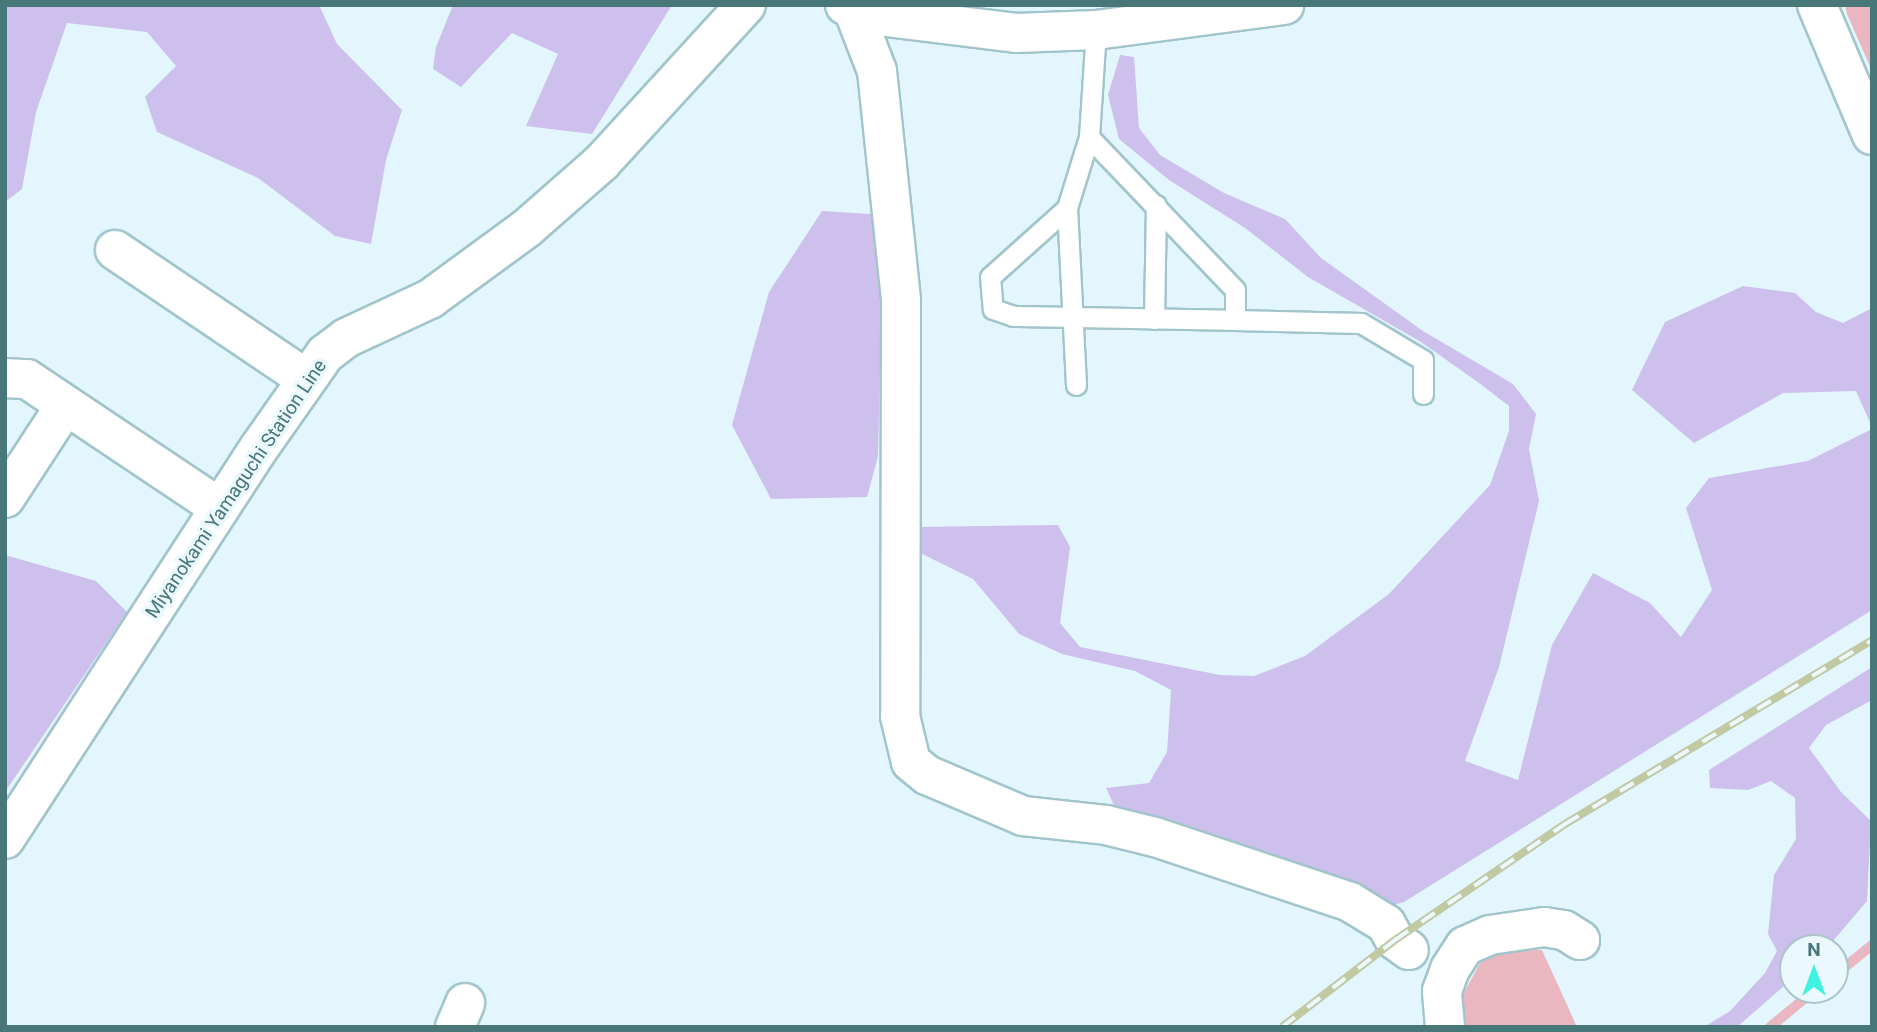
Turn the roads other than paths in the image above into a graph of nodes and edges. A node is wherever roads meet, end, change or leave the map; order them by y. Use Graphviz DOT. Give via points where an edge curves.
graph roads {
  1 [pos="746,5"];
  2 [pos="1284,5"];
  3 [pos="1817,5"];
  4 [pos="864,9"];
  5 [pos="1096,30"];
  6 [pos="1872,135"];
  7 [pos="1088,137"];
  8 [pos="1156,205"];
  9 [pos="1067,208"];
  10 [pos="115,250"];
  11 [pos="1076,317"];
  12 [pos="1154,319"];
  13 [pos="1235,320"];
  14 [pos="5,378"];
  15 [pos="306,379"];
  16 [pos="1076,385"];
  17 [pos="1423,394"];
  18 [pos="65,406"];
  19 [pos="5,498"];
  20 [pos="220,508"];
  21 [pos="5,839"];
  22 [pos="1580,940"];
  23 [pos="1465,947"];
  24 [pos="1409,950"];
  25 [pos="1444,1009"];
  1 -- 15 [label="street, Miyanokami Yamaguchi Station Line" via="602,162 527,228 430,299 346,338"];
  2 -- 5 [label="street"];
  3 -- 6 [label="street"];
  4 -- 5 [label="street" via="1016,33"];
  4 -- 24 [label="street" via="877,71 901,301 900,716 911,762 927,775 1023,816 1106,825 1155,837 1350,902 1386,924 1395,940"];
  5 -- 7 [label="lane"];
  7 -- 8 [label="lane"];
  7 -- 9 [label="lane"];
  8 -- 12 [label="lane"];
  8 -- 13 [label="lane" via="1235,290"];
  9 -- 11 [label="lane"];
  9 -- 11 [label="lane" via="990,276 993,309 1013,316"];
  10 -- 15 [label="street"];
  11 -- 12 [label="lane"];
  11 -- 16 [label="lane"];
  12 -- 13 [label="lane"];
  13 -- 17 [label="lane" via="1361,323 1423,360"];
  14 -- 18 [label="street" via="27,379"];
  15 -- 20 [label="street, Miyanokami Yamaguchi Station Line"];
  18 -- 19 [label="street"];
  18 -- 20 [label="street"];
  20 -- 21 [label="street, Miyanokami Yamaguchi Station Line"];
  22 -- 23 [label="street" via="1564,930 1544,927 1490,935"];
  23 -- 24 [label="street"];
  23 -- 25 [label="street"];
  24 -- 25 [label="street"];
}
